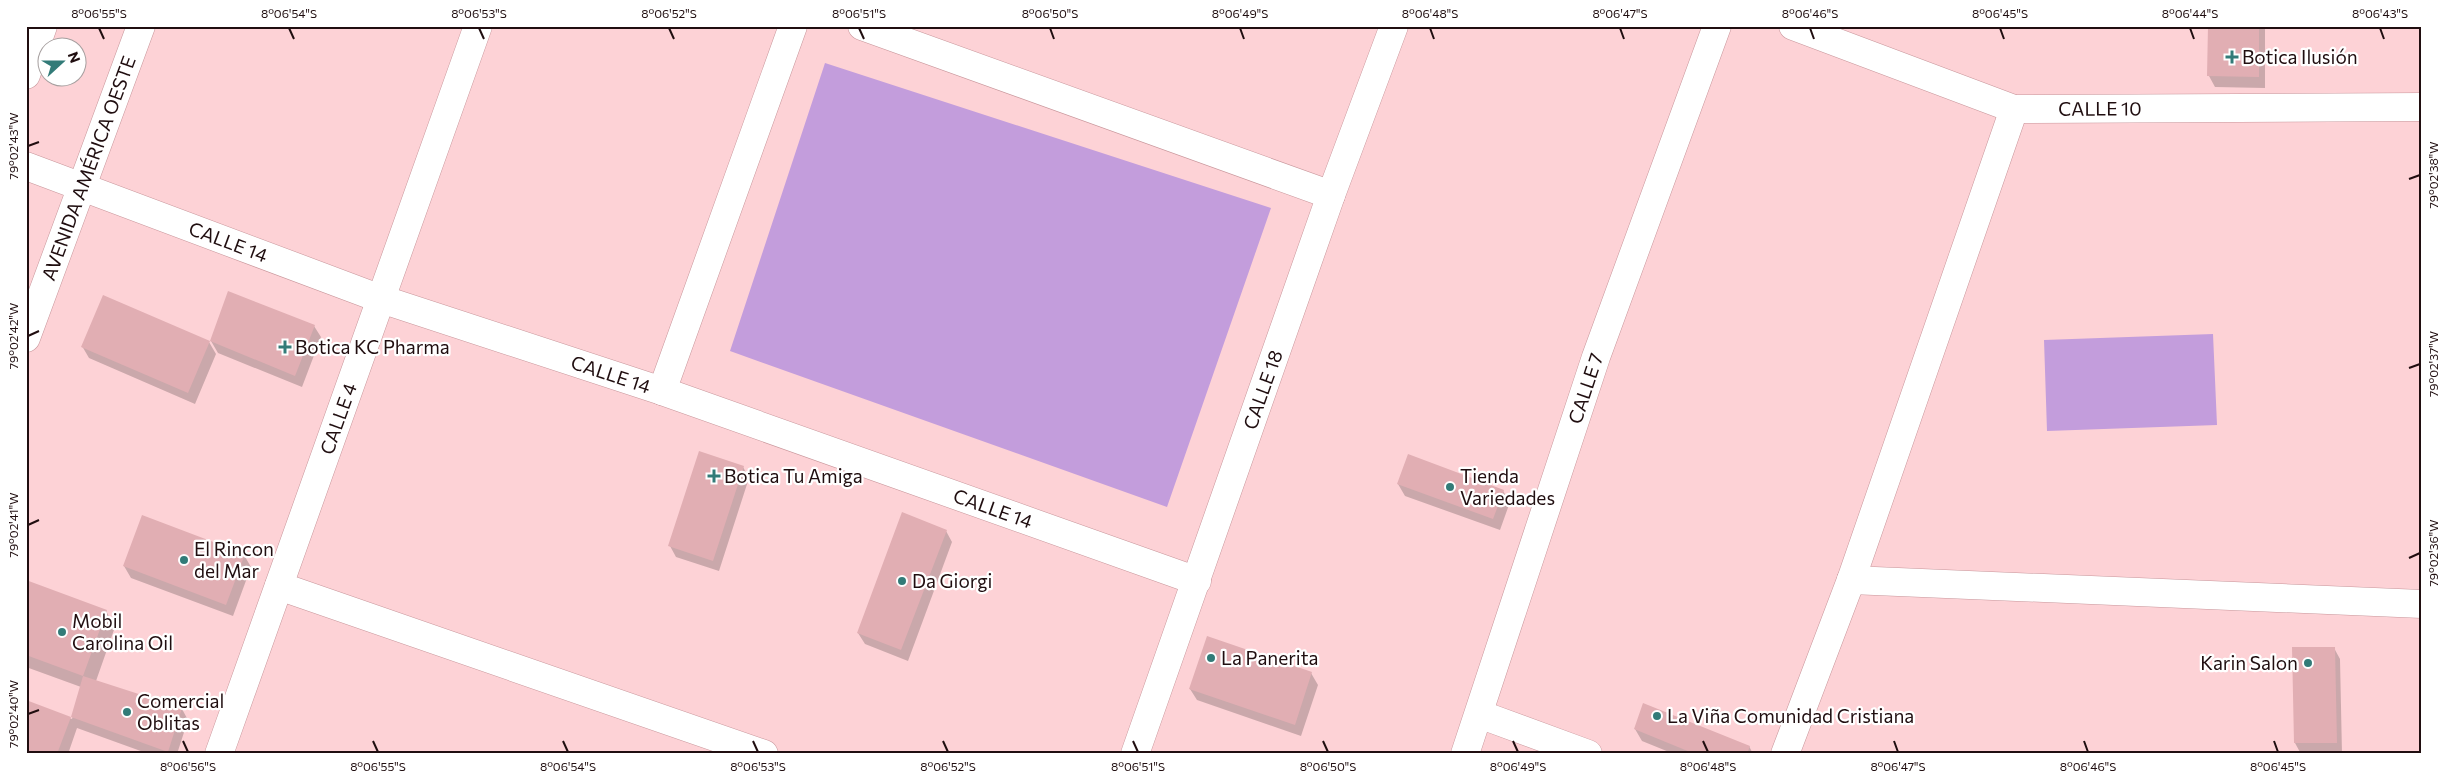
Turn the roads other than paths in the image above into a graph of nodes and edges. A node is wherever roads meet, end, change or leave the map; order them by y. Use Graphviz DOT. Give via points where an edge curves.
graph roads {
  1 [pos="43,26"];
  2 [pos="141,26"];
  3 [pos="478,26"];
  4 [pos="793,26"];
  5 [pos="862,26"];
  6 [pos="1394,26"];
  7 [pos="1717,26"];
  8 [pos="1793,26"];
  9 [pos="26,75"];
  10 [pos="2422,107"];
  11 [pos="2014,109"];
  12 [pos="26,166"];
  13 [pos="84,186"];
  14 [pos="1331,195"];
  15 [pos="381,299"];
  16 [pos="26,338"];
  17 [pos="662,392"];
  18 [pos="1851,580"];
  19 [pos="1197,581"];
  20 [pos="279,586"];
  21 [pos="2422,604"];
  22 [pos="1479,714"];
  23 [pos="219,754"];
  24 [pos="764,754"];
  25 [pos="1135,754"];
  26 [pos="1465,754"];
  27 [pos="1588,754"];
  28 [pos="1785,754"];
  1 -- 9 [label="street"];
  2 -- 13 [label="street, AVENIDA AMÉRICA OESTE"];
  3 -- 15 [label="street, CALLE 4"];
  4 -- 17 [label="street"];
  5 -- 14 [label="street"];
  6 -- 14 [label="street, CALLE 18"];
  7 -- 22 [label="street, CALLE 7" via="1596,357"];
  8 -- 11 [label="street, CALLE 10"];
  10 -- 11 [label="street, CALLE 10"];
  11 -- 18 [label="street"];
  12 -- 13 [label="street, CALLE 14"];
  13 -- 15 [label="street, CALLE 14"];
  13 -- 16 [label="street, AVENIDA AMÉRICA OESTE"];
  14 -- 19 [label="street, CALLE 18"];
  15 -- 17 [label="street, CALLE 14"];
  15 -- 20 [label="street, CALLE 4"];
  17 -- 19 [label="street, CALLE 14"];
  18 -- 21 [label="street"];
  18 -- 28 [label="street"];
  19 -- 25 [label="street, CALLE 18"];
  20 -- 23 [label="street, CALLE 4"];
  20 -- 24 [label="street"];
  22 -- 26 [label="street, CALLE 7"];
  22 -- 27 [label="street"];
}
